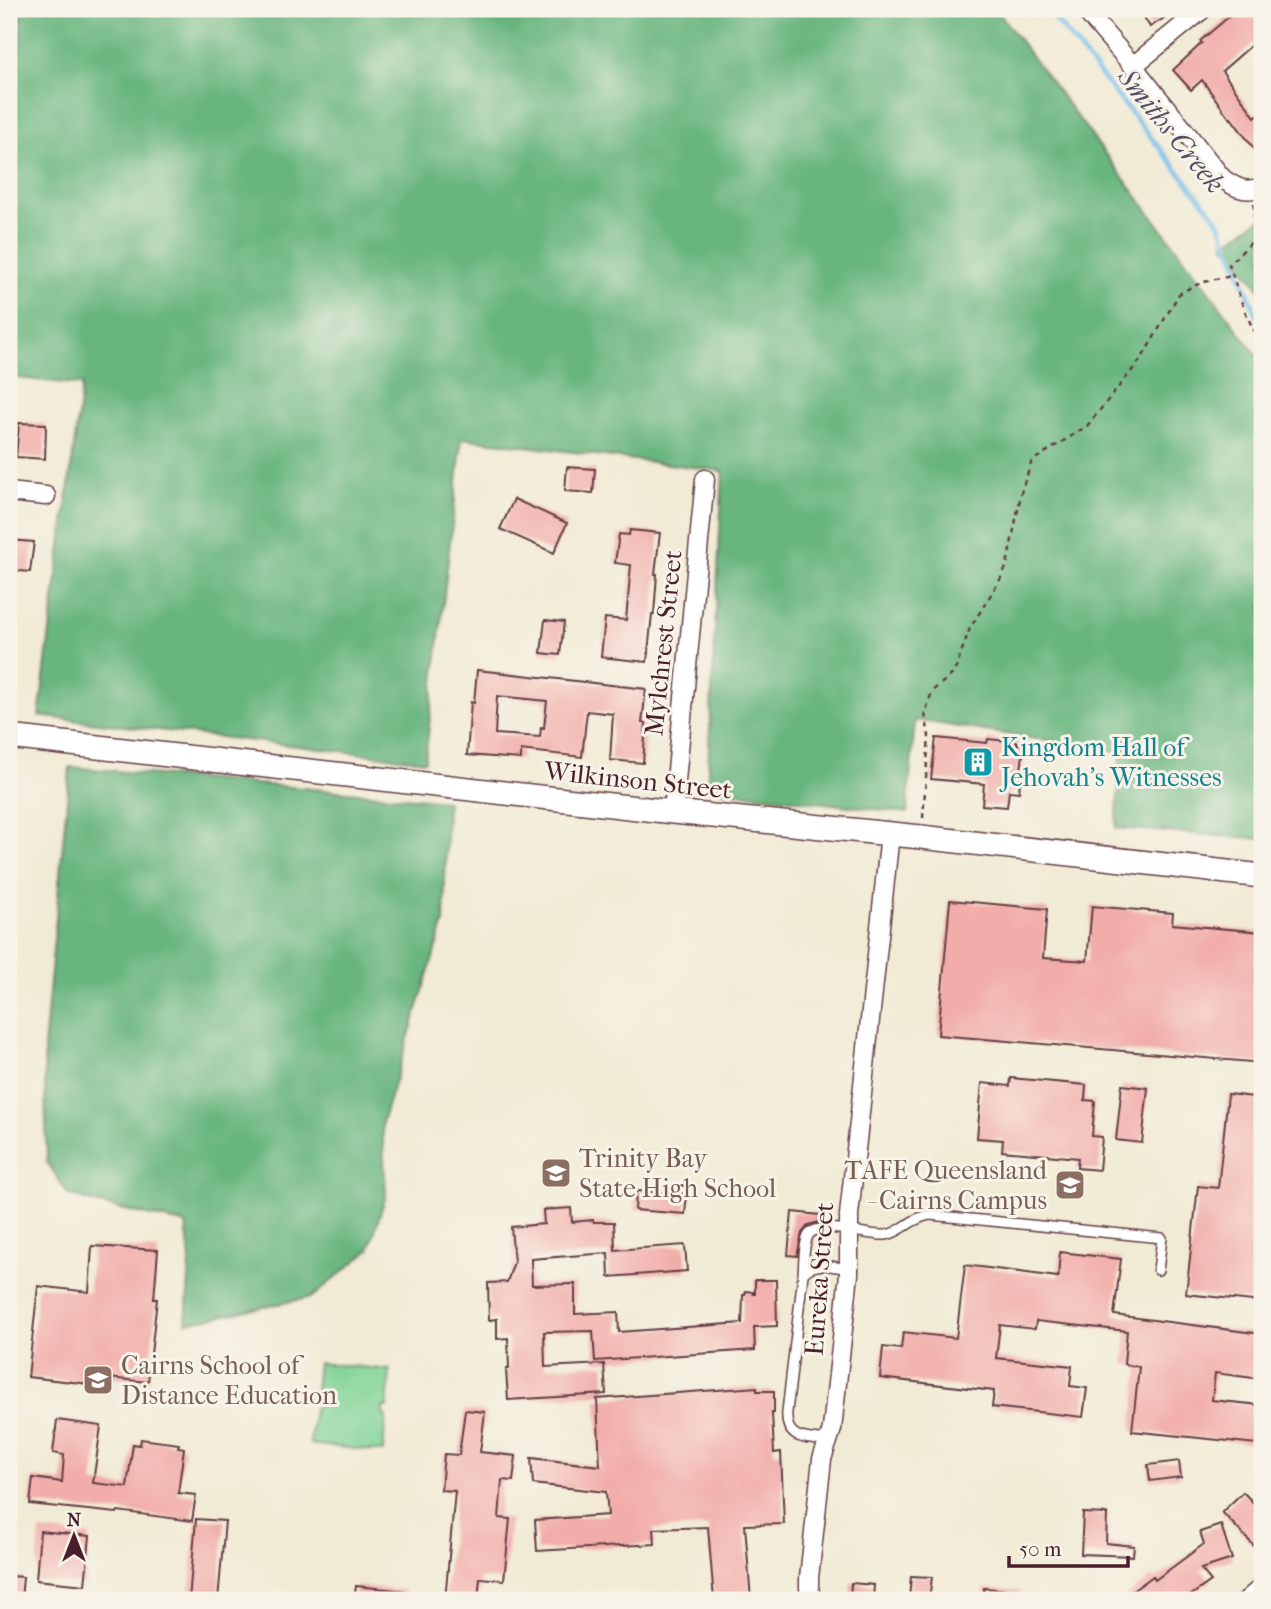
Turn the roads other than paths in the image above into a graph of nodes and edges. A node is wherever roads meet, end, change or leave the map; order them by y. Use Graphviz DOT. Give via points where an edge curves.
graph roads {
  1 [pos="1084,9"];
  2 [pos="1203,9"];
  3 [pos="1133,66"];
  4 [pos="1253,189"];
  5 [pos="705,479"];
  6 [pos="9,492"];
  7 [pos="46,496"];
  8 [pos="9,737"];
  9 [pos="673,812"];
  10 [pos="890,834"];
  11 [pos="1262,876"];
  12 [pos="848,1231"];
  13 [pos="849,1269"];
  14 [pos="1158,1270"];
  15 [pos="803,1274"];
  16 [pos="828,1441"];
  17 [pos="1262,1587"];
  18 [pos="812,1600"];
  19 [pos="1247,1600"];
  1 -- 3 [label="street"];
  2 -- 3 [label="street"];
  3 -- 4 [label="street" via="1223,179"];
  5 -- 9 [label="street, Mylchrest Street"];
  6 -- 7 [label="street"];
  8 -- 9 [label="street, Wilkinson Street"];
  9 -- 10 [label="street, Wilkinson Street"];
  10 -- 11 [label="street, Wilkinson Street"];
  10 -- 12 [label="street, Eureka Street"];
  12 -- 13 [label="street, Eureka Street"];
  12 -- 14 [label="lane" via="887,1235 919,1217 933,1215 1162,1238"];
  12 -- 15 [label="lane" via="821,1228 810,1233"];
  13 -- 15 [label="lane" via="817,1265"];
  13 -- 16 [label="street, Eureka Street"];
  15 -- 16 [label="lane" via="786,1420 797,1436"];
  16 -- 18 [label="street, Eureka Street" via="821,1463 809,1578"];
  17 -- 19 [label="street"];
}
